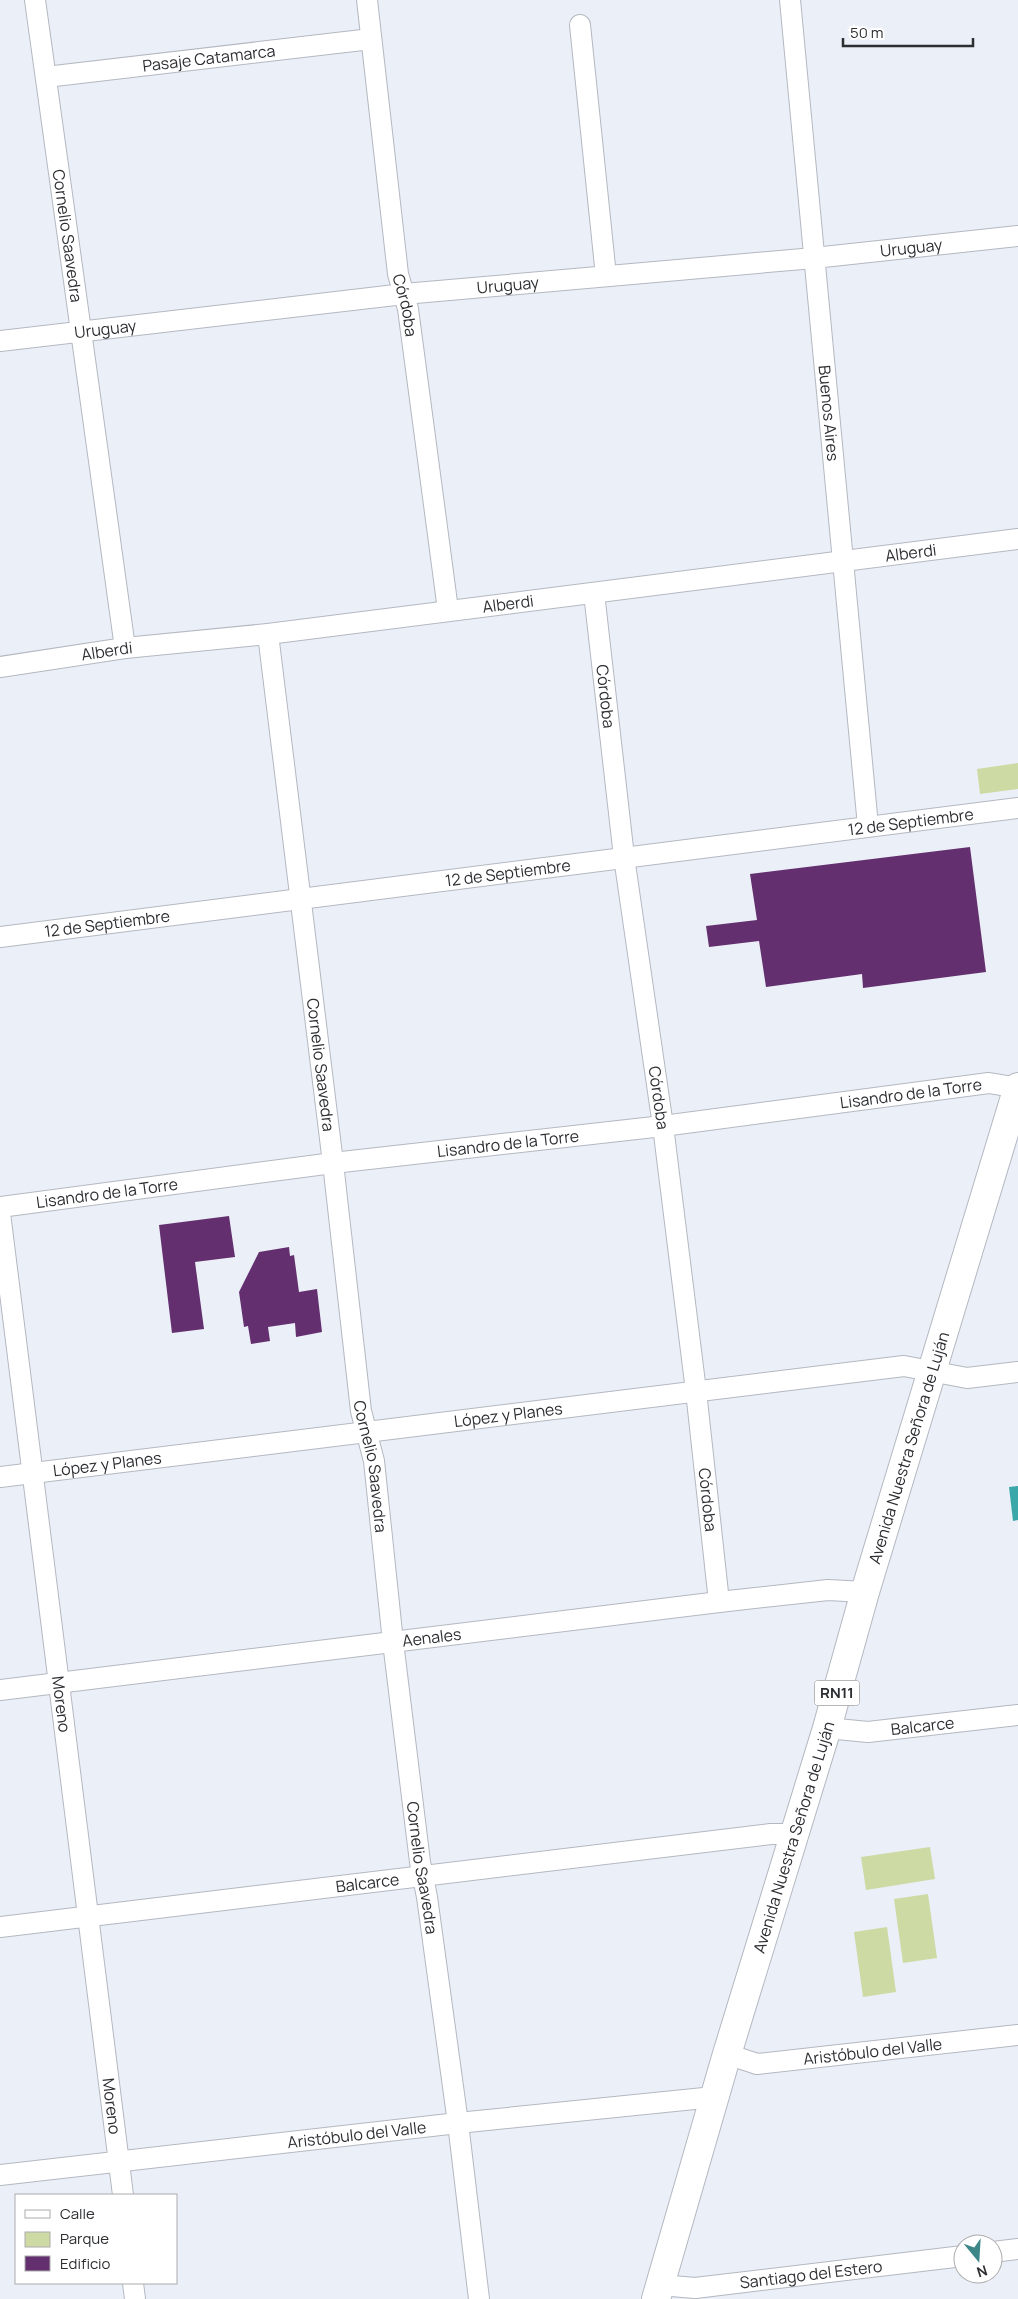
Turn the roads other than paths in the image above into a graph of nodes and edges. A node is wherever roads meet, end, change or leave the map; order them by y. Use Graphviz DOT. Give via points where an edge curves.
graph roads {
  1 [pos="35,0"];
  2 [pos="367,0"];
  3 [pos="790,0"];
  4 [pos="580,26"];
  5 [pos="371,39"];
  6 [pos="46,77"];
  7 [pos="1018,236"];
  8 [pos="814,258"];
  9 [pos="606,276"];
  10 [pos="404,294"];
  11 [pos="80,332"];
  12 [pos="0,341"];
  13 [pos="1018,539"];
  14 [pos="844,561"];
  15 [pos="594,594"];
  16 [pos="448,610"];
  17 [pos="268,634"];
  18 [pos="125,648"];
  19 [pos="0,667"];
  20 [pos="1018,808"];
  21 [pos="868,826"];
  22 [pos="624,857"];
  23 [pos="300,898"];
  24 [pos="0,937"];
  25 [pos="1018,1088"];
  26 [pos="663,1126"];
  27 [pos="333,1163"];
  28 [pos="0,1207"];
  29 [pos="0,1213"];
  30 [pos="933,1372"];
  31 [pos="1018,1372"];
  32 [pos="696,1391"];
  33 [pos="367,1431"];
  34 [pos="32,1473"];
  35 [pos="0,1477"];
  36 [pos="865,1592"];
  37 [pos="719,1602"];
  38 [pos="393,1642"];
  39 [pos="57,1683"];
  40 [pos="0,1690"];
  41 [pos="1018,1715"];
  42 [pos="827,1728"];
  43 [pos="794,1834"];
  44 [pos="423,1877"];
  45 [pos="89,1917"];
  46 [pos="0,1927"];
  47 [pos="1018,2035"];
  48 [pos="727,2054"];
  49 [pos="714,2098"];
  50 [pos="458,2123"];
  51 [pos="118,2160"];
  52 [pos="0,2175"];
  53 [pos="123,2194"];
  54 [pos="1018,2249"];
  55 [pos="1003,2251"];
  56 [pos="953,2257"];
  57 [pos="134,2284"];
  58 [pos="658,2292"];
  59 [pos="135,2299"];
  60 [pos="478,2299"];
  1 -- 6 [label="street, Cornelio Saavedra"];
  2 -- 5 [label="street, Córdoba"];
  3 -- 8 [label="street, Buenos Aires"];
  4 -- 9 [label="street"];
  5 -- 6 [label="street, Pasaje Catamarca"];
  5 -- 10 [label="street, Córdoba" via="398,274"];
  6 -- 11 [label="street, Cornelio Saavedra"];
  7 -- 8 [label="street, Uruguay"];
  8 -- 9 [label="street, Uruguay"];
  8 -- 14 [label="street, Buenos Aires"];
  9 -- 10 [label="street, Uruguay"];
  10 -- 11 [label="street, Uruguay"];
  10 -- 16 [label="street, Córdoba"];
  11 -- 12 [label="street, Uruguay"];
  11 -- 18 [label="street, Cornelio Saavedra"];
  13 -- 14 [label="street, Alberdi"];
  14 -- 15 [label="street, Alberdi"];
  14 -- 21 [label="street, Buenos Aires"];
  15 -- 16 [label="street, Alberdi"];
  15 -- 22 [label="street, Córdoba"];
  16 -- 17 [label="street, Alberdi"];
  17 -- 18 [label="street, Alberdi"];
  17 -- 23 [label="street, Cornelio Saavedra"];
  18 -- 19 [label="street, Alberdi"];
  20 -- 21 [label="street, 12 de Septiembre"];
  21 -- 22 [label="street, 12 de Septiembre"];
  22 -- 23 [label="street, 12 de Septiembre"];
  22 -- 26 [label="street, Córdoba"];
  23 -- 24 [label="street, 12 de Septiembre"];
  23 -- 27 [label="street, Cornelio Saavedra"];
  25 -- 26 [label="street, Lisandro de la Torre" via="989,1083"];
  25 -- 30 [label="main road, Avenida Nuestra Señora de Luján / RN11"];
  26 -- 27 [label="street, Lisandro de la Torre"];
  26 -- 32 [label="street, Córdoba"];
  27 -- 28 [label="street, Lisandro de la Torre"];
  27 -- 33 [label="street, Cornelio Saavedra" via="361,1411"];
  29 -- 34 [label="street, Moreno"];
  30 -- 31 [label="street, López y Planes" via="967,1378"];
  30 -- 32 [label="street, López y Planes" via="904,1366"];
  30 -- 36 [label="main road, Avenida Nuestra Señora de Luján / RN11"];
  32 -- 33 [label="street, López y Planes"];
  32 -- 37 [label="street, Córdoba"];
  33 -- 34 [label="street, López y Planes"];
  33 -- 38 [label="street, Cornelio Saavedra" via="374,1461"];
  34 -- 35 [label="street, López y Planes"];
  34 -- 39 [label="street, Moreno"];
  36 -- 37 [label="street, Aenales" via="828,1590"];
  36 -- 42 [label="main road, Avenida Nuestra Señora de Luján / RN11"];
  37 -- 38 [label="street, Aenales"];
  38 -- 39 [label="street, Aenales"];
  38 -- 44 [label="street, Cornelio Saavedra"];
  39 -- 40 [label="street, Aenales"];
  39 -- 45 [label="street, Moreno"];
  41 -- 42 [label="street, Balcarce" via="868,1732"];
  42 -- 43 [label="main road, Avenida Nuestra Señora de Luján / RN11"];
  43 -- 44 [label="street, Balcarce" via="771,1834"];
  43 -- 48 [label="main road, Avenida Nuestra Señora de Luján / RN11"];
  44 -- 45 [label="street, Balcarce"];
  44 -- 50 [label="street, Cornelio Saavedra"];
  45 -- 46 [label="street, Balcarce"];
  45 -- 51 [label="street, Moreno"];
  47 -- 48 [label="street, Aristóbulo del Valle" via="758,2064"];
  48 -- 49 [label="main road, Avenida Nuestra Señora de Luján / RN11"];
  49 -- 50 [label="street, Aristóbulo del Valle"];
  49 -- 58 [label="main road, Avenida Nuestra Señora de Luján / RN11"];
  50 -- 51 [label="street, Aristóbulo del Valle"];
  50 -- 60 [label="street, Cornelio Saavedra"];
  51 -- 52 [label="street, Aristóbulo del Valle"];
  51 -- 53 [label="street, Moreno"];
  54 -- 55 [label="street"];
  56 -- 58 [label="street, Santiago del Estero"];
  57 -- 59 [label="street"];
}
